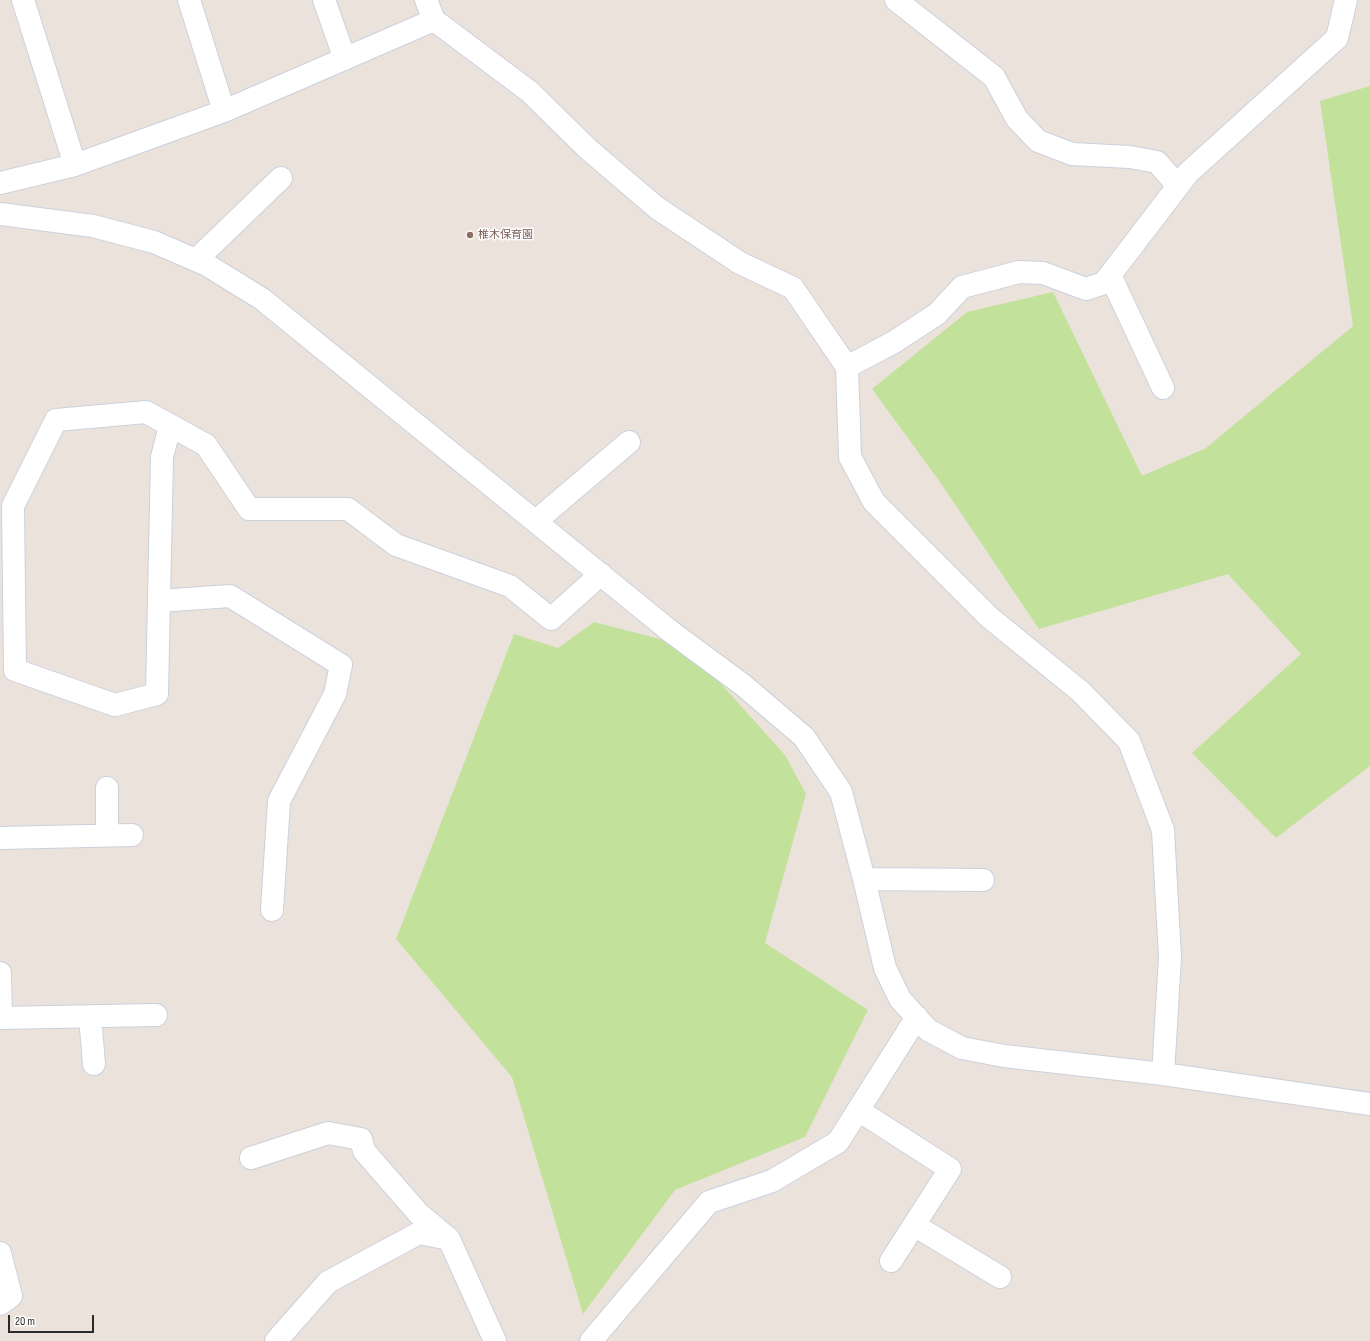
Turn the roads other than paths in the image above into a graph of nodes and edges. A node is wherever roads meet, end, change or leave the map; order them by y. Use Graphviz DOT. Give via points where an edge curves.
graph roads {
  1 [pos="23,0"];
  2 [pos="189,0"];
  3 [pos="324,0"];
  4 [pos="426,0"];
  5 [pos="896,0"];
  6 [pos="1346,0"];
  7 [pos="434,20"];
  8 [pos="345,58"];
  9 [pos="224,111"];
  10 [pos="75,165"];
  11 [pos="280,178"];
  12 [pos="0,182"];
  13 [pos="1178,186"];
  14 [pos="0,214"];
  15 [pos="196,260"];
  16 [pos="1110,275"];
  17 [pos="847,367"];
  18 [pos="1163,388"];
  19 [pos="170,426"];
  20 [pos="629,442"];
  21 [pos="536,521"];
  22 [pos="601,574"];
  23 [pos="159,601"];
  24 [pos="107,788"];
  25 [pos="107,835"];
  26 [pos="132,835"];
  27 [pos="0,838"];
  28 [pos="864,878"];
  29 [pos="983,880"];
  30 [pos="272,910"];
  31 [pos="0,973"];
  32 [pos="156,1015"];
  33 [pos="90,1016"];
  34 [pos="917,1017"];
  35 [pos="1,1018"];
  36 [pos="94,1064"];
  37 [pos="1163,1074"];
  38 [pos="1370,1104"];
  39 [pos="858,1110"];
  40 [pos="252,1158"];
  41 [pos="914,1225"];
  42 [pos="449,1239"];
  43 [pos="0,1253"];
  44 [pos="891,1261"];
  45 [pos="1000,1277"];
  46 [pos="0,1304"];
  47 [pos="276,1341"];
  48 [pos="495,1341"];
  49 [pos="590,1341"];
  1 -- 10 [label="street"];
  2 -- 9 [label="street"];
  3 -- 8 [label="street"];
  4 -- 7 [label="street"];
  5 -- 13 [label="street" via="994,77 1017,119 1038,141 1072,154 1130,157 1157,162"];
  6 -- 13 [label="street" via="1337,38 1188,173"];
  7 -- 8 [label="street"];
  7 -- 17 [label="street" via="530,92 588,148 657,208 740,263 793,288"];
  8 -- 9 [label="street"];
  9 -- 10 [label="street"];
  10 -- 12 [label="street"];
  11 -- 15 [label="street"];
  13 -- 16 [label="street"];
  14 -- 15 [label="street" via="93,226 154,242"];
  15 -- 21 [label="street" via="262,299"];
  16 -- 17 [label="street" via="1104,283 1086,289 1043,273 1019,272 962,287 937,314 894,342"];
  16 -- 18 [label="street"];
  17 -- 37 [label="street" via="850,457 874,502 989,617 1080,691 1129,741 1163,830 1170,958"];
  19 -- 22 [label="street" via="206,445 249,509 348,509 396,545 510,586 551,619"];
  19 -- 23 [label="street" via="162,457"];
  19 -- 23 [label="street" via="146,412 56,420 13,506 14,670 115,704 157,694"];
  20 -- 21 [label="street"];
  21 -- 22 [label="street"];
  22 -- 28 [label="street" via="670,631 743,685 804,737 841,792"];
  23 -- 30 [label="street" via="230,596 341,665 335,694 279,801"];
  24 -- 25 [label="street"];
  25 -- 26 [label="street"];
  25 -- 27 [label="street"];
  28 -- 29 [label="street"];
  28 -- 34 [label="street" via="885,968 900,998"];
  31 -- 35 [label="street"];
  32 -- 33 [label="street"];
  33 -- 35 [label="street"];
  33 -- 36 [label="street"];
  34 -- 37 [label="street" via="928,1030 962,1048 1004,1056"];
  34 -- 39 [label="street"];
  37 -- 38 [label="street"];
  39 -- 41 [label="street" via="950,1169"];
  39 -- 49 [label="street" via="838,1142 772,1182 709,1202"];
  40 -- 42 [label="street" via="328,1133 361,1139 364,1150 419,1214"];
  41 -- 44 [label="street"];
  41 -- 45 [label="street"];
  42 -- 47 [label="street" via="419,1233 328,1282"];
  42 -- 48 [label="street"];
  43 -- 46 [label="street" via="11,1296"];
}
